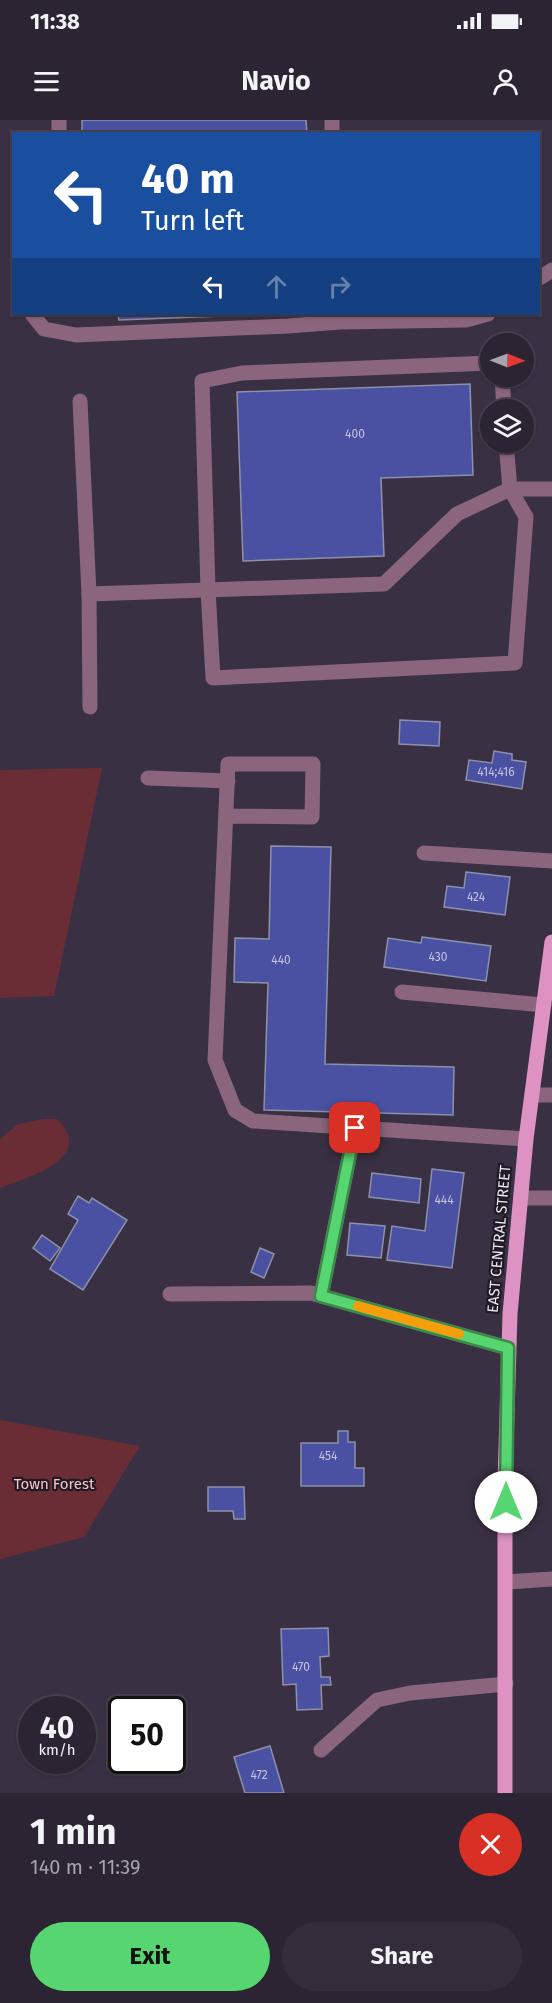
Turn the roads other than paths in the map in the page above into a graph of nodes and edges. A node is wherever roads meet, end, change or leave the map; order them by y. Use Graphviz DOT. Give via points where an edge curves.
graph roads {
  1 [pos="33,315"];
  2 [pos="484,315"];
  3 [pos="340,318"];
  4 [pos="480,363"];
  5 [pos="80,401"];
  6 [pos="507,453"];
  7 [pos="552,483"];
  8 [pos="510,489"];
  9 [pos="552,489"];
  10 [pos="208,590"];
  11 [pos="89,594"];
  12 [pos="90,707"];
  13 [pos="148,778"];
  14 [pos="228,782"];
  15 [pos="226,816"];
  16 [pos="424,853"];
  17 [pos="552,861"];
  18 [pos="552,942"];
  19 [pos="402,992"];
  20 [pos="544,1005"];
  21 [pos="532,1095"];
  22 [pos="552,1095"];
  23 [pos="355,1128"];
  24 [pos="526,1139"];
  25 [pos="520,1198"];
  26 [pos="552,1198"];
  27 [pos="170,1294"];
  28 [pos="321,1296"];
  29 [pos="508,1348"];
  30 [pos="552,1579"];
  31 [pos="506,1582"];
  32 [pos="506,1684"];
  33 [pos="321,1750"];
  34 [pos="505,1793"];
  1 -- 3 [label="street" via="44,329 76,335 265,328"];
  2 -- 3 [label="street" via="466,320"];
  4 -- 10 [label="street" via="242,373 202,381"];
  5 -- 11 [label="street"];
  6 -- 8 [label="street"];
  7 -- 9 [label="street"];
  8 -- 9 [label="street"];
  8 -- 10 [label="street" via="457,514 384,584"];
  8 -- 10 [label="street" via="526,517 515,663 213,678"];
  10 -- 11 [label="street"];
  11 -- 12 [label="street"];
  13 -- 14 [label="street"];
  14 -- 15 [label="street"];
  14 -- 15 [label="street" via="228,764 313,764 312,817"];
  15 -- 23 [label="street" via="215,1060 235,1110 253,1121"];
  16 -- 17 [label="street"];
  18 -- 20 [label="main road, EAST CENTRAL STREET"];
  19 -- 20 [label="street"];
  20 -- 21 [label="main road, EAST CENTRAL STREET"];
  21 -- 22 [label="street"];
  21 -- 24 [label="main road, EAST CENTRAL STREET"];
  23 -- 24 [label="street"];
  23 -- 28 [label="street"];
  24 -- 25 [label="main road, EAST CENTRAL STREET"];
  25 -- 26 [label="street"];
  25 -- 29 [label="main road, EAST CENTRAL STREET"];
  27 -- 28 [label="street"];
  28 -- 29 [label="street"];
  29 -- 31 [label="main road, EAST CENTRAL STREET"];
  30 -- 31 [label="street"];
  31 -- 32 [label="main road, EAST CENTRAL STREET"];
  32 -- 33 [label="street" via="410,1692 377,1700"];
  32 -- 34 [label="main road, EAST CENTRAL STREET"];
}
